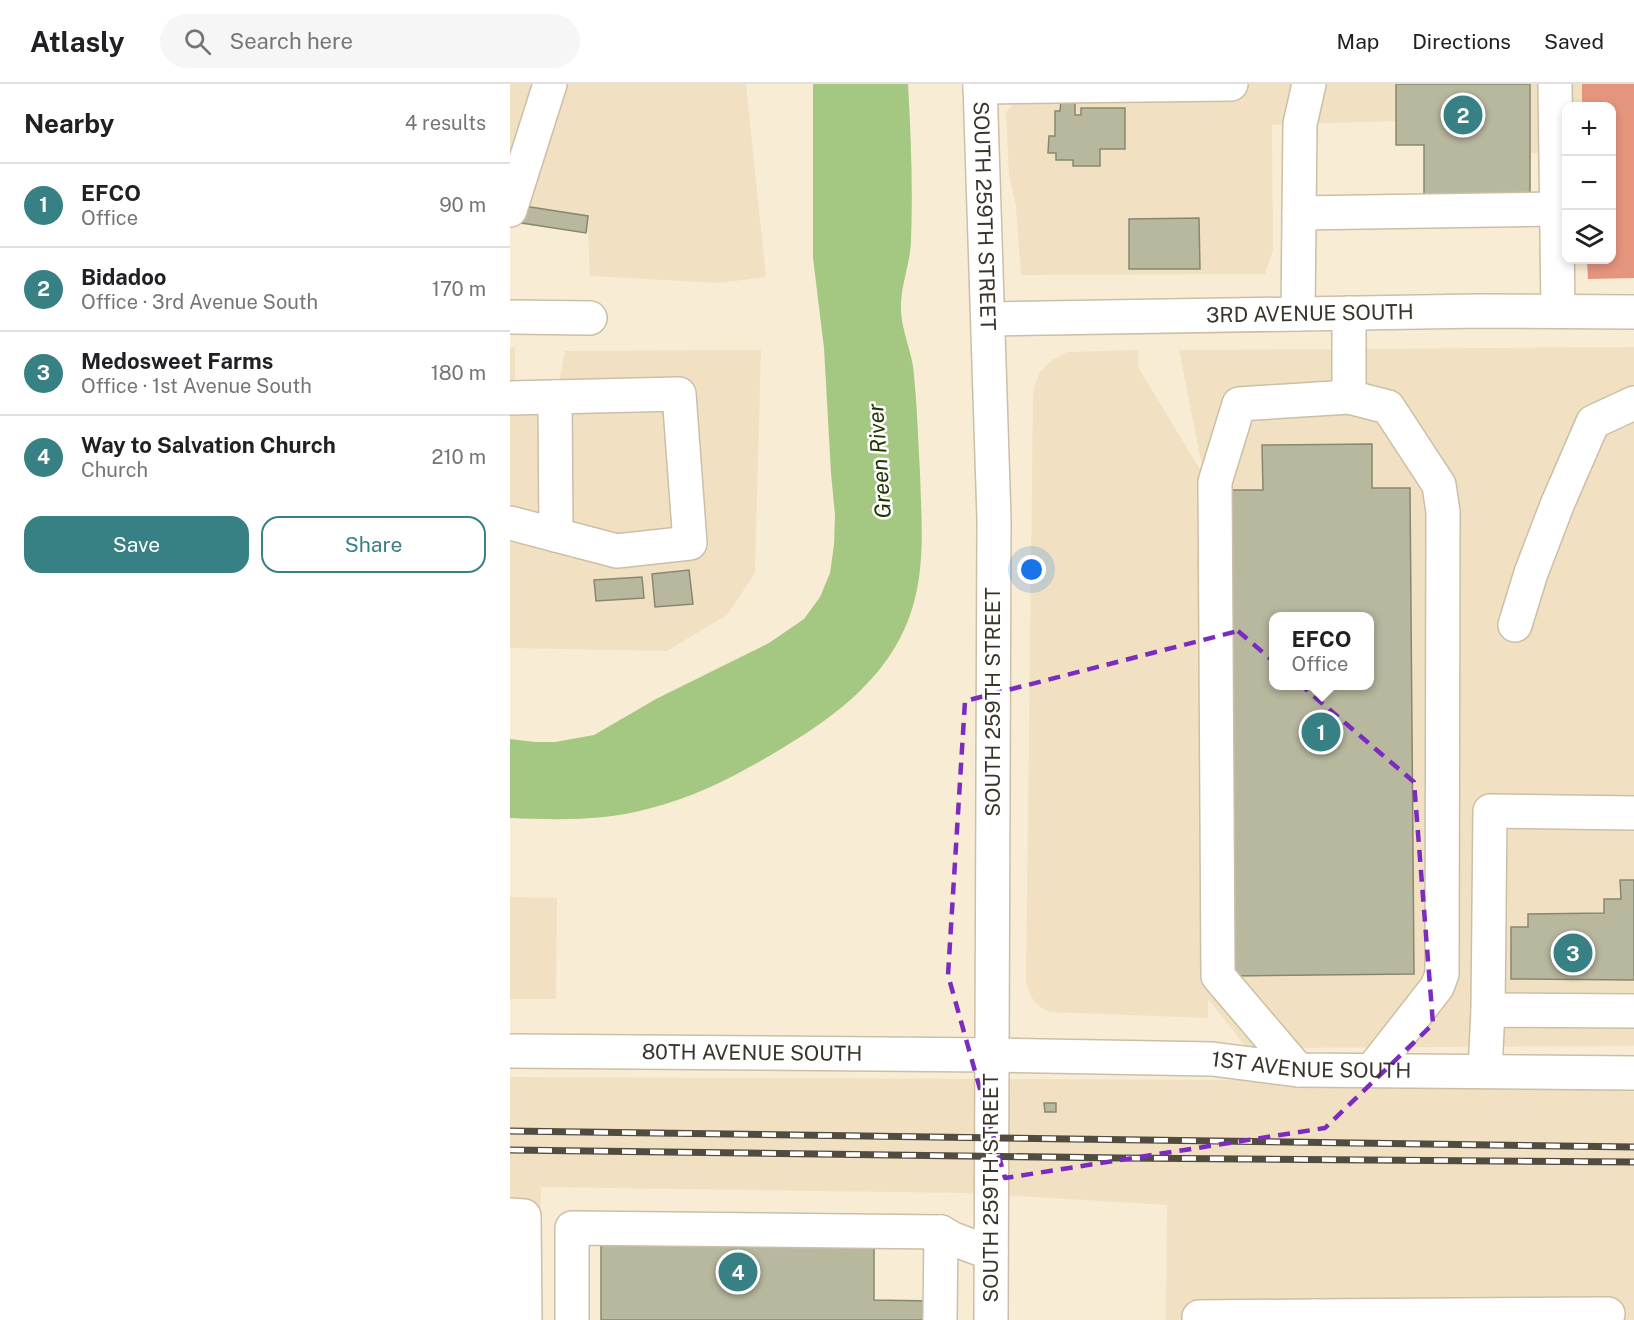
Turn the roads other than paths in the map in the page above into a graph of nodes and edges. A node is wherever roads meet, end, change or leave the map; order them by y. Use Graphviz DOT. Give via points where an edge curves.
graph roads {
  1 [pos="550,84"];
  2 [pos="1231,84"];
  3 [pos="1309,84"];
  4 [pos="1556,84"];
  5 [pos="980,85"];
  6 [pos="1047,85"];
  7 [pos="1557,209"];
  8 [pos="510,210"];
  9 [pos="1299,213"];
  10 [pos="1558,312"];
  11 [pos="1634,312"];
  12 [pos="1349,313"];
  13 [pos="1298,314"];
  14 [pos="510,317"];
  15 [pos="590,318"];
  16 [pos="988,319"];
  17 [pos="555,397"];
  18 [pos="1349,397"];
  19 [pos="510,398"];
  20 [pos="1634,403"];
  21 [pos="510,523"];
  22 [pos="556,534"];
  23 [pos="1515,625"];
  24 [pos="1634,813"];
  25 [pos="1488,1010"];
  26 [pos="1634,1011"];
  27 [pos="510,1051"];
  28 [pos="992,1055"];
  29 [pos="1298,1070"];
  30 [pos="1371,1070"];
  31 [pos="1485,1071"];
  32 [pos="1634,1073"];
  33 [pos="510,1215"];
  34 [pos="940,1232"];
  35 [pos="991,1253"];
  36 [pos="520,1306"];
  37 [pos="1608,1314"];
  38 [pos="1314,1318"];
  39 [pos="572,1320"];
  40 [pos="940,1320"];
  41 [pos="991,1320"];
  42 [pos="1199,1320"];
  1 -- 8 [label="street"];
  2 -- 6 [label="street"];
  3 -- 9 [label="street" via="1300,124"];
  4 -- 7 [label="street"];
  5 -- 6 [label="street"];
  5 -- 16 [label="street, SOUTH 259TH STREET"];
  7 -- 9 [label="street"];
  7 -- 10 [label="street"];
  9 -- 13 [label="street"];
  10 -- 11 [label="street, 3RD AVENUE SOUTH"];
  10 -- 12 [label="street, 3RD AVENUE SOUTH"];
  12 -- 13 [label="street, 3RD AVENUE SOUTH"];
  12 -- 18 [label="street"];
  13 -- 16 [label="street, 3RD AVENUE SOUTH"];
  14 -- 15 [label="street"];
  16 -- 28 [label="street, SOUTH 259TH STREET" via="994,519"];
  17 -- 19 [label="street"];
  17 -- 22 [label="street"];
  17 -- 22 [label="street" via="679,394 690,543 617,551"];
  18 -- 29 [label="street" via="1239,404 1215,482 1218,976"];
  18 -- 30 [label="street" via="1388,407 1438,485 1443,512 1442,974 1437,987"];
  20 -- 23 [label="street" via="1593,422 1534,563"];
  21 -- 22 [label="street"];
  24 -- 25 [label="street" via="1490,811"];
  25 -- 26 [label="street"];
  25 -- 31 [label="street"];
  27 -- 28 [label="street, 80TH AVENUE SOUTH"];
  28 -- 29 [label="street, 1ST AVENUE SOUTH" via="1212,1059"];
  28 -- 35 [label="street, SOUTH 259TH STREET"];
  29 -- 30 [label="street, 1ST AVENUE SOUTH"];
  30 -- 31 [label="street, 1ST AVENUE SOUTH"];
  31 -- 32 [label="street, 1ST AVENUE SOUTH"];
  33 -- 36 [label="street" via="524,1216"];
  34 -- 35 [label="street"];
  34 -- 39 [label="street" via="572,1228"];
  34 -- 40 [label="street"];
  35 -- 41 [label="street, SOUTH 259TH STREET"];
  37 -- 38 [label="street"];
  38 -- 42 [label="street"];
}
